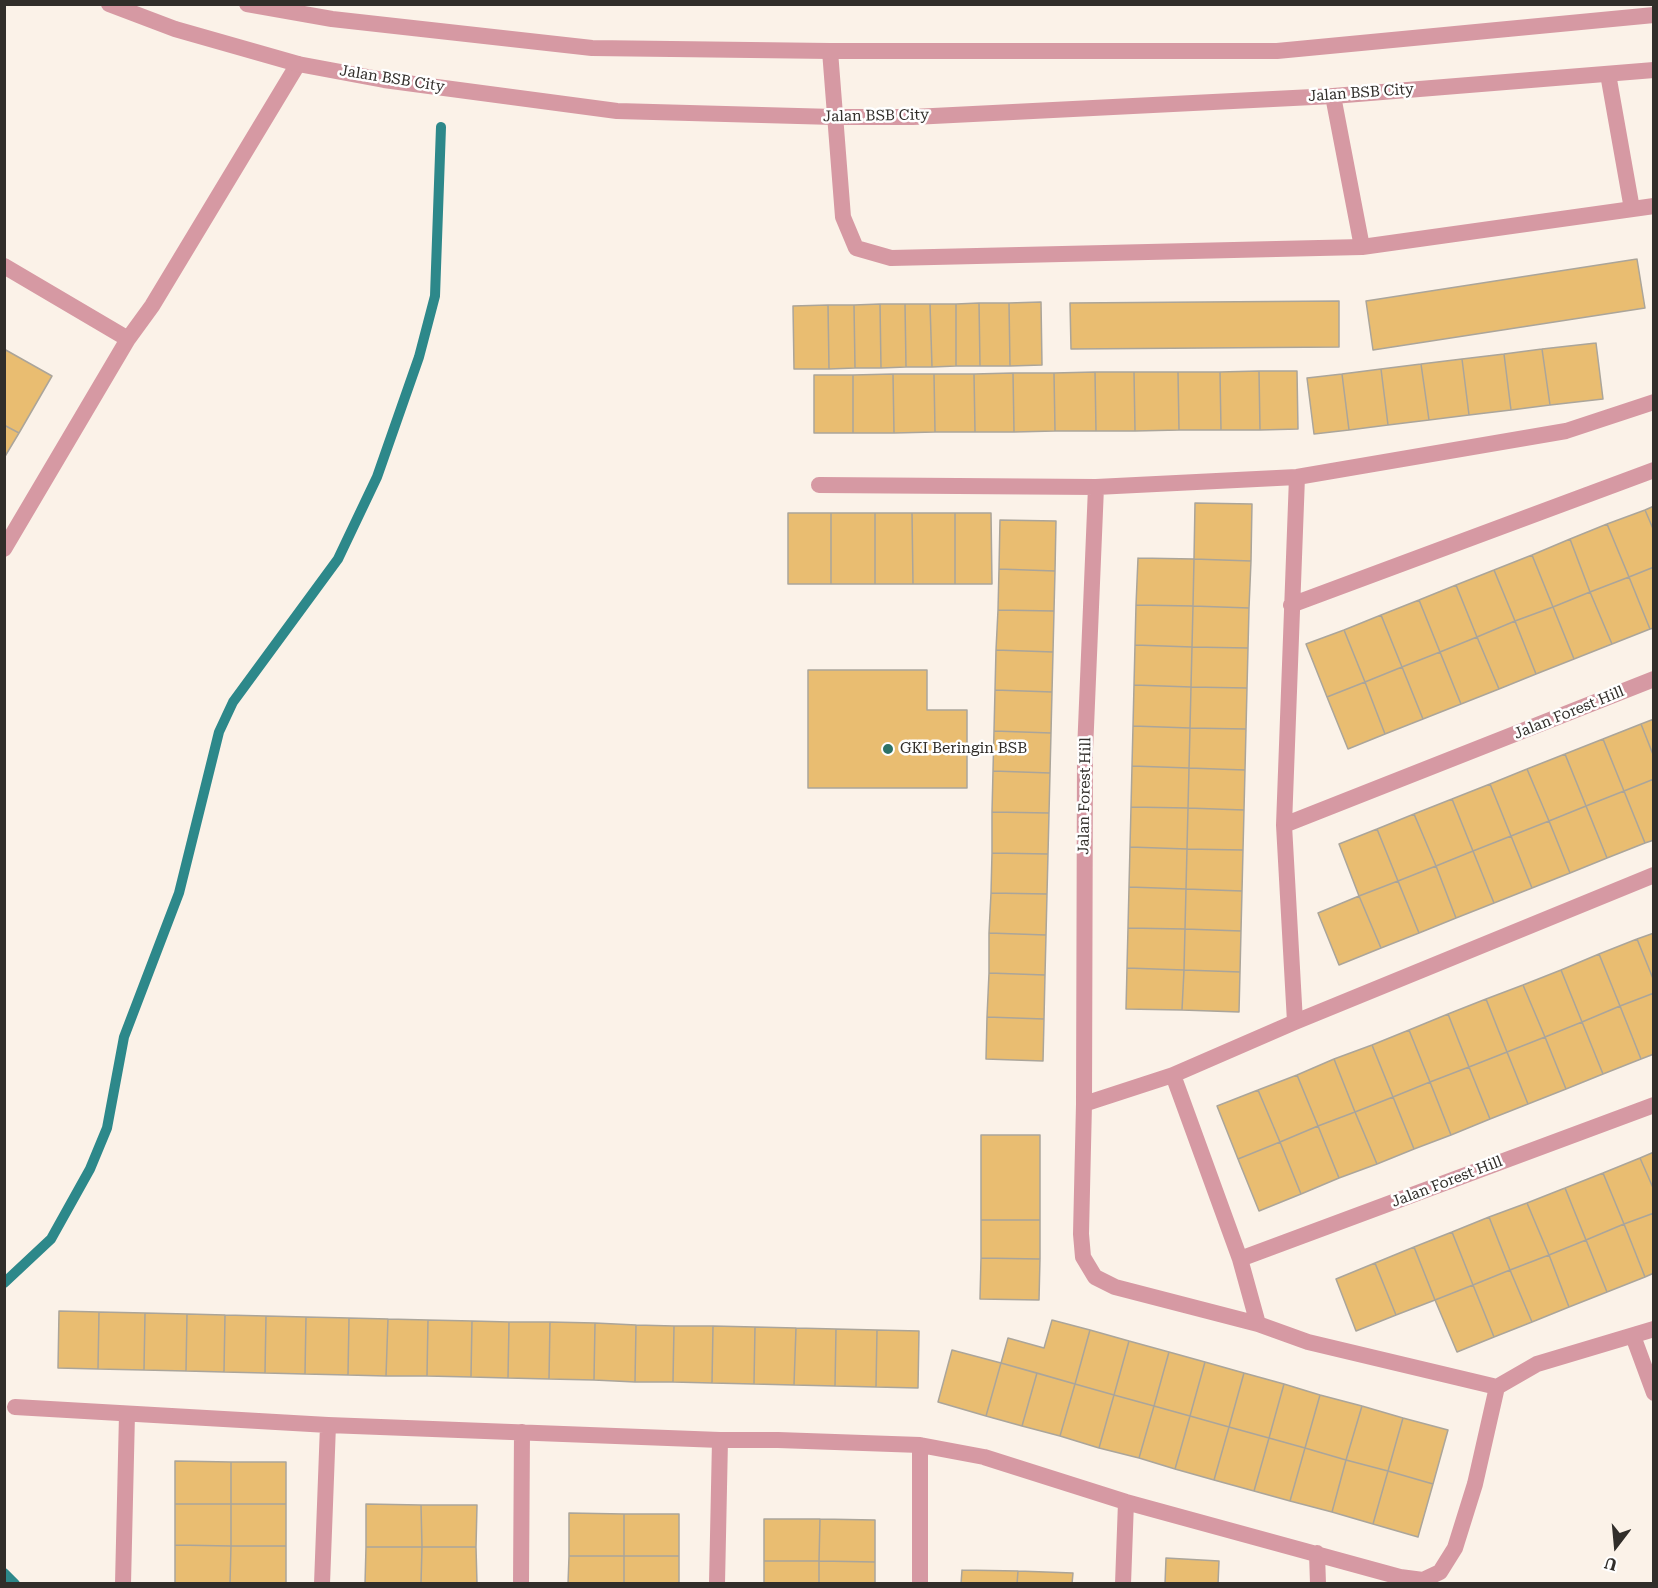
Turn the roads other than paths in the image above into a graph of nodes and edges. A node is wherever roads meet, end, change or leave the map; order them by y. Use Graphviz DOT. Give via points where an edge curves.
graph roads {
  1 [pos="109,4"];
  2 [pos="246,4"];
  3 [pos="1653,15"];
  4 [pos="830,51"];
  5 [pos="298,64"];
  6 [pos="1653,70"];
  7 [pos="1608,74"];
  8 [pos="1333,96"];
  9 [pos="834,117"];
  10 [pos="1653,206"];
  11 [pos="1632,209"];
  12 [pos="1362,247"];
  13 [pos="4,266"];
  14 [pos="128,339"];
  15 [pos="1653,402"];
  16 [pos="1653,470"];
  17 [pos="1297,477"];
  18 [pos="819,486"];
  19 [pos="1096,487"];
  20 [pos="4,549"];
  21 [pos="1291,604"];
  22 [pos="1653,680"];
  23 [pos="1284,825"];
  24 [pos="1653,875"];
  25 [pos="1295,1022"];
  26 [pos="1173,1075"];
  27 [pos="1084,1104"];
  28 [pos="1653,1105"];
  29 [pos="1240,1259"];
  30 [pos="1258,1324"];
  31 [pos="1653,1329"];
  32 [pos="1633,1336"];
  33 [pos="1497,1388"];
  34 [pos="1653,1393"];
  35 [pos="15,1407"];
  36 [pos="127,1414"];
  37 [pos="328,1425"];
  38 [pos="522,1432"];
  39 [pos="720,1440"];
  40 [pos="920,1445"];
  41 [pos="1126,1502"];
  42 [pos="1317,1553"];
  43 [pos="123,1584"];
  44 [pos="322,1584"];
  45 [pos="521,1584"];
  46 [pos="717,1584"];
  47 [pos="920,1584"];
  48 [pos="1123,1584"];
  49 [pos="1318,1584"];
  1 -- 5 [label="street, Jalan BSB City" via="175,29"];
  2 -- 4 [label="street" via="332,19 592,48"];
  3 -- 4 [label="street" via="1277,51"];
  4 -- 9 [label="street"];
  5 -- 9 [label="street, Jalan BSB City" via="384,80 617,111"];
  5 -- 14 [label="street" via="152,306"];
  6 -- 7 [label="street, Jalan BSB City"];
  7 -- 8 [label="street, Jalan BSB City"];
  7 -- 11 [label="street"];
  8 -- 9 [label="street, Jalan BSB City" via="913,117"];
  8 -- 12 [label="street"];
  9 -- 12 [label="street" via="843,217 856,248 891,258"];
  10 -- 11 [label="street"];
  11 -- 12 [label="street"];
  13 -- 14 [label="street"];
  14 -- 20 [label="street"];
  15 -- 17 [label="street" via="1566,431"];
  16 -- 21 [label="street"];
  17 -- 19 [label="street"];
  17 -- 21 [label="street"];
  18 -- 19 [label="street"];
  19 -- 27 [label="street, Jalan Forest Hill" via="1085,751"];
  21 -- 23 [label="street"];
  22 -- 23 [label="street, Jalan Forest Hill"];
  23 -- 25 [label="street"];
  24 -- 25 [label="street"];
  25 -- 26 [label="street"];
  26 -- 27 [label="street"];
  26 -- 29 [label="street"];
  27 -- 30 [label="street, Jalan Forest Hill" via="1081,1234 1083,1257 1095,1277 1115,1287"];
  28 -- 29 [label="street, Jalan Forest Hill"];
  29 -- 30 [label="street"];
  30 -- 33 [label="street, Jalan Forest Hill" via="1308,1342"];
  31 -- 32 [label="street"];
  32 -- 33 [label="street" via="1537,1364"];
  32 -- 34 [label="street"];
  33 -- 42 [label="street" via="1461,1529 1440,1572 1423,1580 1400,1577"];
  35 -- 36 [label="street"];
  36 -- 37 [label="street"];
  36 -- 43 [label="street"];
  37 -- 38 [label="street"];
  37 -- 44 [label="street"];
  38 -- 39 [label="street"];
  38 -- 45 [label="street"];
  39 -- 40 [label="street"];
  39 -- 46 [label="street"];
  40 -- 41 [label="street" via="984,1457"];
  40 -- 47 [label="street"];
  41 -- 42 [label="street"];
  41 -- 48 [label="street"];
  42 -- 49 [label="street"];
}
